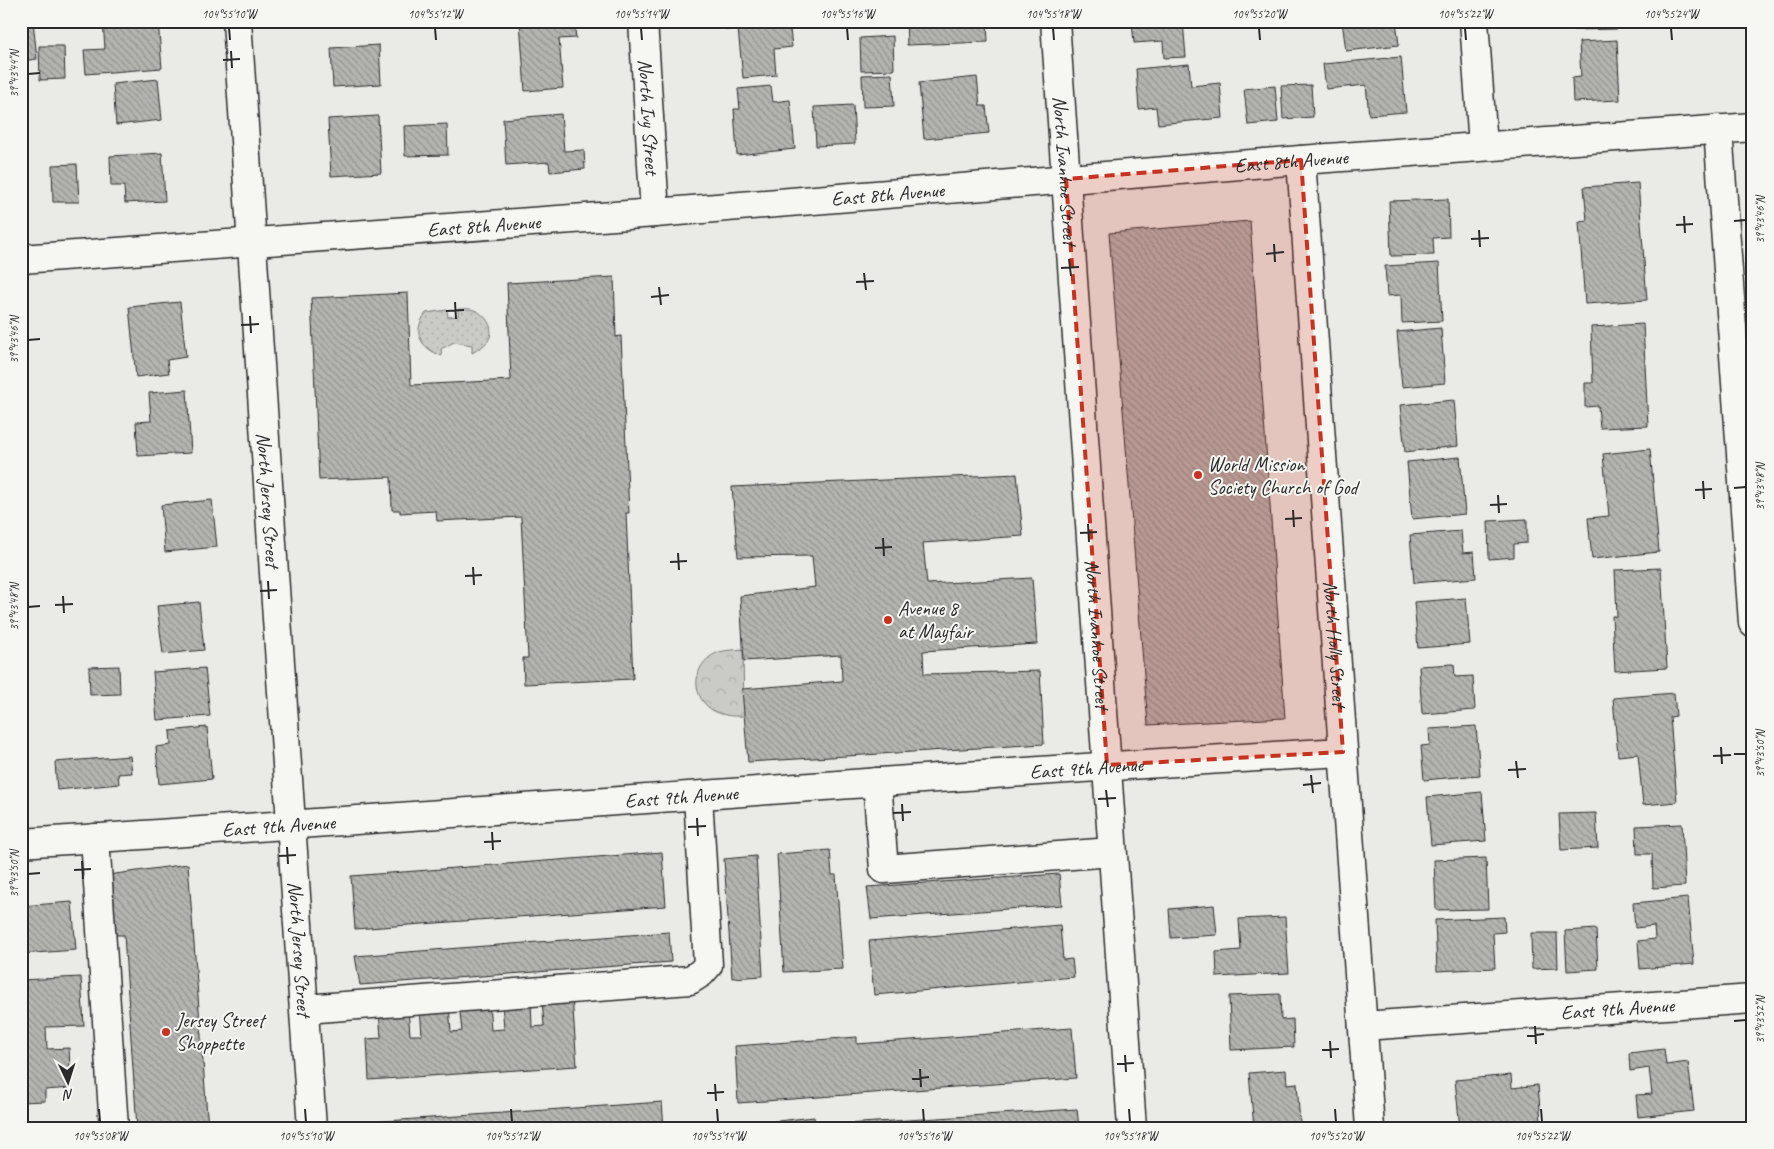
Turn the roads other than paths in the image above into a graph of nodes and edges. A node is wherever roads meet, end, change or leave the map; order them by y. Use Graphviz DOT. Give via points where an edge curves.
graph roads {
  1 [pos="237,21"];
  2 [pos="643,21"];
  3 [pos="1055,21"];
  4 [pos="1474,21"];
  5 [pos="1753,127"];
  6 [pos="1718,129"];
  7 [pos="1483,146"];
  8 [pos="1301,160"];
  9 [pos="1066,179"];
  10 [pos="655,213"];
  11 [pos="250,243"];
  12 [pos="21,259"];
  13 [pos="1753,623"];
  14 [pos="1343,752"];
  15 [pos="1107,765"];
  16 [pos="877,782"];
  17 [pos="698,796"];
  18 [pos="292,826"];
  19 [pos="95,838"];
  20 [pos="21,843"];
  21 [pos="1112,852"];
  22 [pos="1753,999"];
  23 [pos="304,1009"];
  24 [pos="1363,1026"];
  25 [pos="114,1128"];
  26 [pos="312,1128"];
  27 [pos="1132,1128"];
  28 [pos="1370,1128"];
  1 -- 11 [label="street, North Jersey Street"];
  2 -- 10 [label="street, North Ivy Street"];
  3 -- 9 [label="street, North Ivanhoe Street"];
  4 -- 7 [label="street"];
  5 -- 6 [label="street, East 8th Avenue"];
  6 -- 7 [label="street, East 8th Avenue"];
  6 -- 13 [label="street"];
  7 -- 8 [label="street, East 8th Avenue"];
  8 -- 9 [label="street, East 8th Avenue"];
  8 -- 14 [label="street, North Holly Street"];
  9 -- 10 [label="street, East 8th Avenue"];
  9 -- 15 [label="street, North Ivanhoe Street"];
  10 -- 11 [label="street, East 8th Avenue"];
  11 -- 12 [label="street, East 8th Avenue"];
  11 -- 18 [label="street, North Jersey Street"];
  14 -- 15 [label="street, East 9th Avenue"];
  14 -- 24 [label="street, North Holly Street"];
  15 -- 16 [label="street, East 9th Avenue"];
  15 -- 21 [label="street, North Ivanhoe Street"];
  16 -- 17 [label="street, East 9th Avenue"];
  16 -- 21 [label="street" via="884,869"];
  17 -- 18 [label="street, East 9th Avenue"];
  17 -- 23 [label="street" via="708,965 690,980"];
  18 -- 19 [label="street, East 9th Avenue"];
  18 -- 23 [label="street, North Jersey Street"];
  19 -- 20 [label="street, East 9th Avenue"];
  19 -- 25 [label="street"];
  21 -- 27 [label="street, North Ivanhoe Street"];
  22 -- 24 [label="street, East 9th Avenue"];
  23 -- 26 [label="street, North Jersey Street"];
  24 -- 28 [label="street, North Holly Street"];
}
